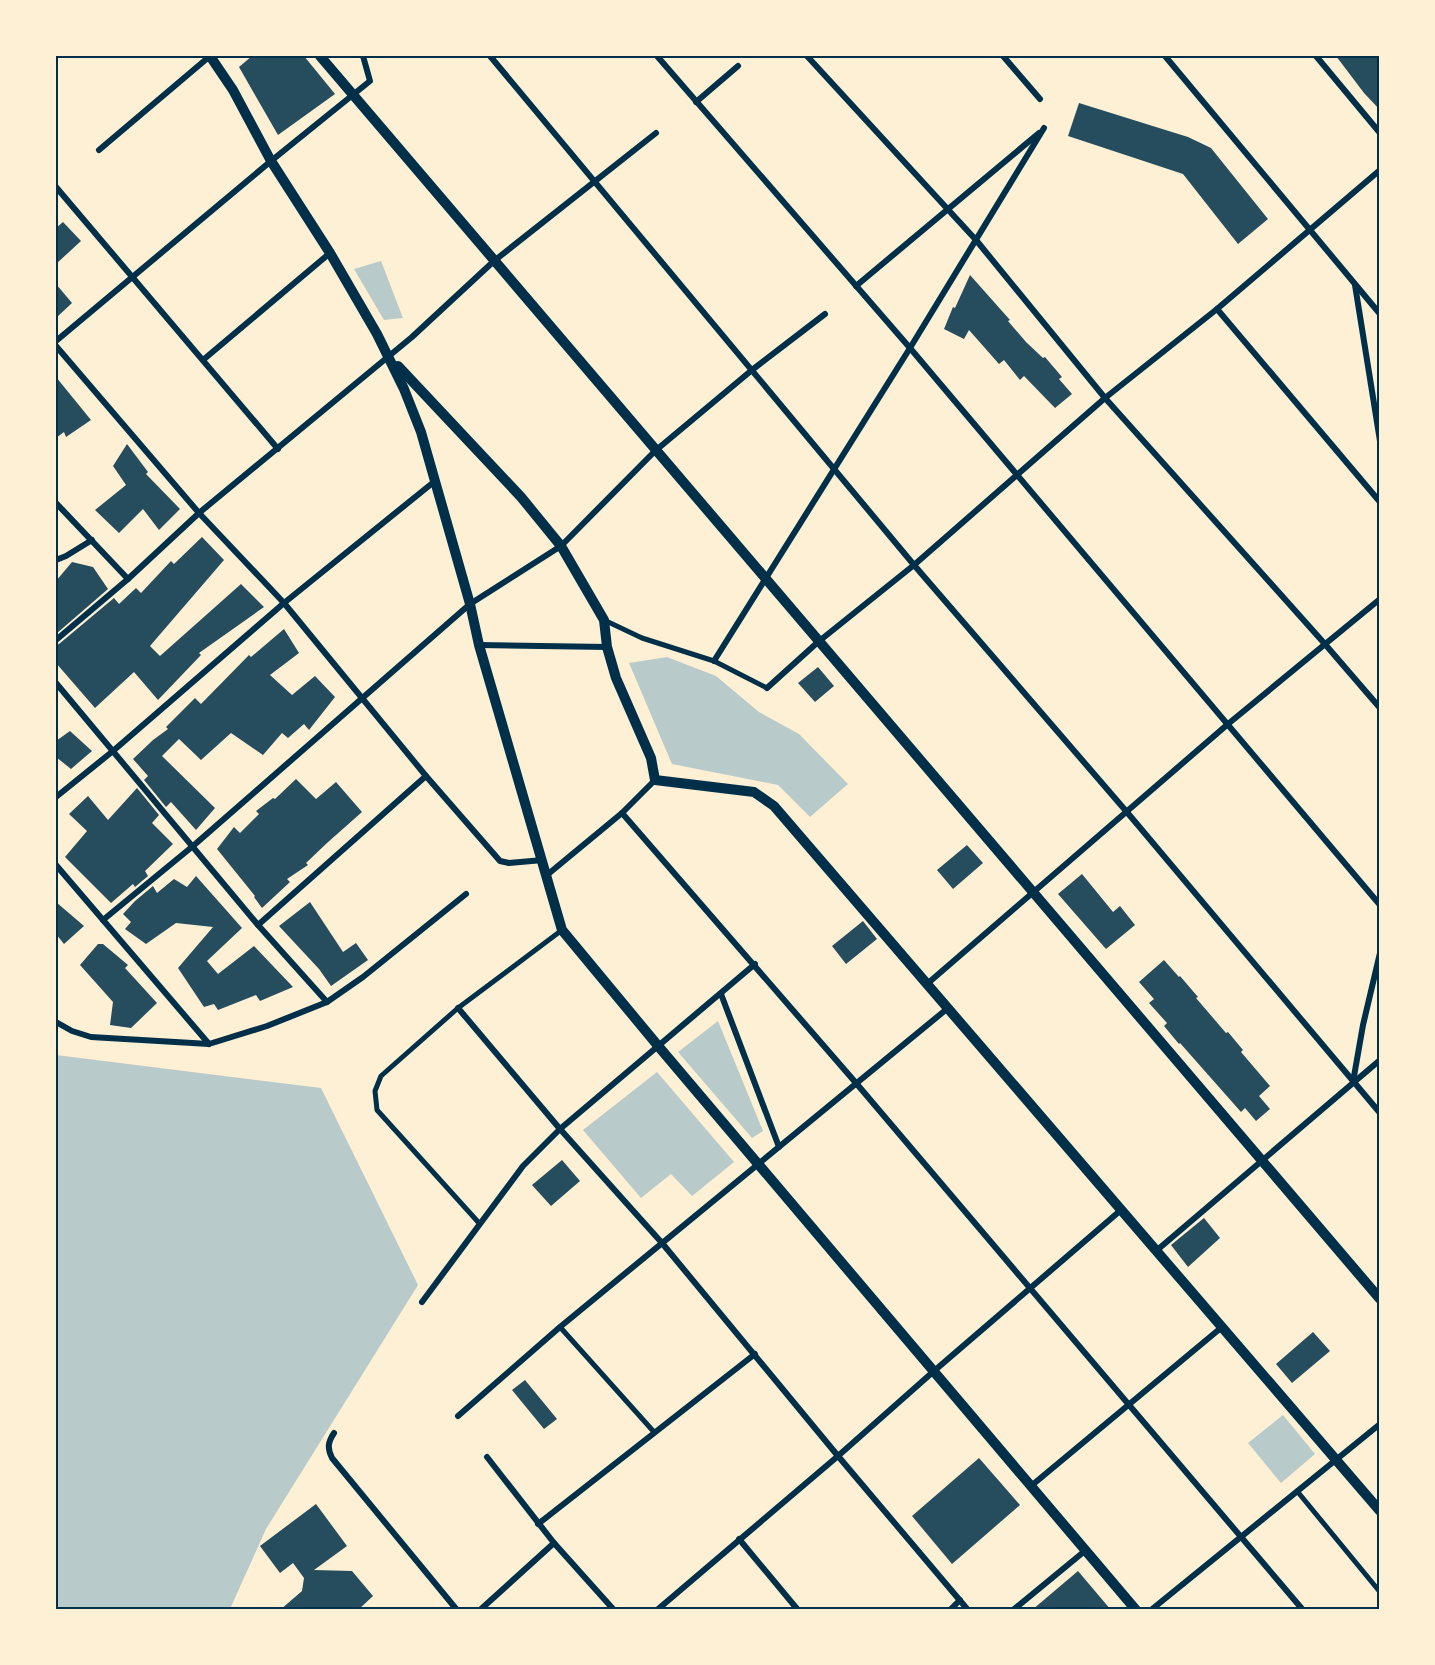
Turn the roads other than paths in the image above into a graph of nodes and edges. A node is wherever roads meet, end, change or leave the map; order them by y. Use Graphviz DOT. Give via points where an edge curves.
graph roads {
  1 [pos="210,56"];
  2 [pos="320,56"];
  3 [pos="363,56"];
  4 [pos="490,56"];
  5 [pos="657,56"];
  6 [pos="807,56"];
  7 [pos="1002,56"];
  8 [pos="1165,56"];
  9 [pos="1316,56"];
  10 [pos="738,66"];
  11 [pos="352,95"];
  12 [pos="1040,99"];
  13 [pos="696,102"];
  14 [pos="656,133"];
  15 [pos="1380,134"];
  16 [pos="99,150"];
  17 [pos="271,161"];
  18 [pos="1380,170"];
  19 [pos="595,183"];
  20 [pos="56,187"];
  21 [pos="947,210"];
  22 [pos="1311,230"];
  23 [pos="976,240"];
  24 [pos="330,253"];
  25 [pos="494,261"];
  26 [pos="132,276"];
  27 [pos="1355,284"];
  28 [pos="856,286"];
  29 [pos="1217,309"];
  30 [pos="825,314"];
  31 [pos="1380,314"];
  32 [pos="56,341"];
  33 [pos="56,346"];
  34 [pos="910,348"];
  35 [pos="389,356"];
  36 [pos="203,360"];
  37 [pos="752,370"];
  38 [pos="1105,398"];
  39 [pos="1380,441"];
  40 [pos="278,449"];
  41 [pos="655,451"];
  42 [pos="834,470"];
  43 [pos="1017,476"];
  44 [pos="435,480"];
  45 [pos="1380,502"];
  46 [pos="56,503"];
  47 [pos="200,513"];
  48 [pos="92,540"];
  49 [pos="561,546"];
  50 [pos="56,560"];
  51 [pos="914,566"];
  52 [pos="128,579"];
  53 [pos="765,580"];
  54 [pos="1380,599"];
  55 [pos="284,603"];
  56 [pos="470,604"];
  57 [pos="604,620"];
  58 [pos="56,640"];
  59 [pos="818,642"];
  60 [pos="1324,644"];
  61 [pos="479,645"];
  62 [pos="607,647"];
  63 [pos="714,661"];
  64 [pos="56,683"];
  65 [pos="767,688"];
  66 [pos="362,699"];
  67 [pos="1380,708"];
  68 [pos="1228,724"];
  69 [pos="113,751"];
  70 [pos="426,776"];
  71 [pos="655,780"];
  72 [pos="56,797"];
  73 [pos="1126,811"];
  74 [pos="622,813"];
  75 [pos="193,846"];
  76 [pos="543,860"];
  77 [pos="56,865"];
  78 [pos="547,875"];
  79 [pos="1033,893"];
  80 [pos="466,894"];
  81 [pos="1380,905"];
  82 [pos="104,920"];
  83 [pos="258,925"];
  84 [pos="562,930"];
  85 [pos="1380,953"];
  86 [pos="754,964"];
  87 [pos="927,984"];
  88 [pos="721,994"];
  89 [pos="327,1002"];
  90 [pos="458,1008"];
  91 [pos="948,1008"];
  92 [pos="56,1022"];
  93 [pos="208,1044"];
  94 [pos="659,1047"];
  95 [pos="1380,1060"];
  96 [pos="1353,1082"];
  97 [pos="856,1083"];
  98 [pos="1380,1113"];
  99 [pos="560,1129"];
  100 [pos="779,1147"];
  101 [pos="1261,1161"];
  102 [pos="758,1164"];
  103 [pos="1121,1210"];
  104 [pos="479,1223"];
  105 [pos="662,1243"];
  106 [pos="1156,1251"];
  107 [pos="1030,1288"];
  108 [pos="1380,1299"];
  109 [pos="422,1302"];
  110 [pos="560,1327"];
  111 [pos="1222,1327"];
  112 [pos="755,1354"];
  113 [pos="934,1371"];
  114 [pos="1129,1404"];
  115 [pos="458,1416"];
  116 [pos="1380,1424"];
  117 [pos="334,1432"];
  118 [pos="654,1432"];
  119 [pos="838,1456"];
  120 [pos="487,1457"];
  121 [pos="1336,1460"];
  122 [pos="1031,1486"];
  123 [pos="1297,1491"];
  124 [pos="1380,1511"];
  125 [pos="538,1524"];
  126 [pos="1241,1537"];
  127 [pos="739,1539"];
  128 [pos="554,1543"];
  129 [pos="1086,1550"];
  130 [pos="1380,1592"];
  131 [pos="960,1600"];
  132 [pos="457,1610"];
  133 [pos="480,1610"];
  134 [pos="614,1610"];
  135 [pos="657,1610"];
  136 [pos="798,1610"];
  137 [pos="950,1610"];
  138 [pos="968,1610"];
  139 [pos="1013,1610"];
  140 [pos="1136,1610"];
  141 [pos="1151,1610"];
  142 [pos="1303,1610"];
  1 -- 16 [label="street"];
  1 -- 17 [label="street"];
  2 -- 11 [label="street"];
  3 -- 11 [label="street" via="370,81"];
  4 -- 19 [label="street"];
  5 -- 13 [label="street"];
  6 -- 21 [label="street"];
  7 -- 12 [label="street"];
  8 -- 22 [label="street"];
  9 -- 15 [label="street"];
  10 -- 13 [label="street"];
  11 -- 17 [label="street"];
  11 -- 25 [label="street"];
  13 -- 28 [label="street"];
  14 -- 19 [label="street"];
  17 -- 24 [label="street"];
  17 -- 26 [label="street"];
  18 -- 22 [label="street"];
  19 -- 25 [label="street"];
  19 -- 37 [label="street"];
  20 -- 26 [label="street"];
  21 -- 23 [label="street"];
  21 -- 23 [label="street" via="1044,128"];
  21 -- 28 [label="street"];
  22 -- 27 [label="street"];
  22 -- 29 [label="street"];
  23 -- 34 [label="street"];
  23 -- 38 [label="street"];
  24 -- 35 [label="street"];
  24 -- 36 [label="street"];
  25 -- 35 [label="street"];
  25 -- 41 [label="street"];
  26 -- 32 [label="street"];
  26 -- 36 [label="street"];
  27 -- 31 [label="street"];
  27 -- 39 [label="street"];
  28 -- 34 [label="street"];
  29 -- 38 [label="street"];
  29 -- 45 [label="street"];
  30 -- 37 [label="street"];
  33 -- 47 [label="street"];
  34 -- 42 [label="street"];
  34 -- 43 [label="street"];
  35 -- 40 [label="street"];
  35 -- 44 [label="street" via="416,417"];
  35 -- 49 [label="street"];
  36 -- 40 [label="street"];
  37 -- 41 [label="street"];
  37 -- 42 [label="street"];
  38 -- 43 [label="street"];
  38 -- 60 [label="street"];
  40 -- 47 [label="street"];
  41 -- 49 [label="street"];
  41 -- 53 [label="street"];
  42 -- 51 [label="street"];
  42 -- 53 [label="street"];
  43 -- 51 [label="street"];
  43 -- 68 [label="street"];
  44 -- 55 [label="street"];
  44 -- 56 [label="street"];
  46 -- 48 [label="street"];
  47 -- 52 [label="street"];
  47 -- 55 [label="street"];
  48 -- 50 [label="street"];
  48 -- 52 [label="street"];
  49 -- 56 [label="street"];
  49 -- 57 [label="street"];
  51 -- 59 [label="street"];
  51 -- 73 [label="street"];
  52 -- 58 [label="street"];
  53 -- 59 [label="street"];
  53 -- 63 [label="street"];
  54 -- 60 [label="street"];
  55 -- 66 [label="street"];
  55 -- 69 [label="street"];
  56 -- 61 [label="street"];
  56 -- 66 [label="street"];
  57 -- 62 [label="street"];
  57 -- 63 [label="street" via="642,638"];
  59 -- 65 [label="street"];
  59 -- 79 [label="street"];
  60 -- 67 [label="street"];
  60 -- 68 [label="street"];
  61 -- 62 [label="street"];
  61 -- 76 [label="street"];
  62 -- 71 [label="street" via="651,759"];
  63 -- 65 [label="street"];
  64 -- 69 [label="street"];
  66 -- 70 [label="street"];
  66 -- 75 [label="street"];
  68 -- 73 [label="street"];
  68 -- 81 [label="street"];
  69 -- 72 [label="street"];
  69 -- 75 [label="street"];
  70 -- 76 [label="street" via="500,861"];
  70 -- 83 [label="street"];
  71 -- 74 [label="street"];
  71 -- 87 [label="street" via="754,792 774,806"];
  73 -- 79 [label="street"];
  73 -- 96 [label="street"];
  74 -- 78 [label="street"];
  74 -- 86 [label="street"];
  75 -- 82 [label="street"];
  75 -- 83 [label="street"];
  76 -- 78 [label="street"];
  77 -- 82 [label="street"];
  78 -- 84 [label="street"];
  79 -- 87 [label="street"];
  79 -- 101 [label="street"];
  80 -- 89 [label="street"];
  82 -- 93 [label="street"];
  83 -- 89 [label="street"];
  84 -- 90 [label="street"];
  84 -- 94 [label="street"];
  85 -- 96 [label="street"];
  86 -- 88 [label="street"];
  86 -- 97 [label="street"];
  87 -- 91 [label="street"];
  88 -- 94 [label="street"];
  88 -- 100 [label="street"];
  89 -- 93 [label="street"];
  90 -- 99 [label="street"];
  90 -- 104 [label="street" via="381,1076 375,1091 377,1110"];
  91 -- 97 [label="street"];
  91 -- 103 [label="street"];
  92 -- 93 [label="street" via="92,1037"];
  94 -- 99 [label="street"];
  94 -- 102 [label="street"];
  95 -- 96 [label="street"];
  96 -- 98 [label="street"];
  96 -- 101 [label="street"];
  97 -- 100 [label="street"];
  97 -- 107 [label="street"];
  99 -- 104 [label="street" via="523,1166"];
  99 -- 105 [label="street"];
  100 -- 102 [label="street"];
  101 -- 106 [label="street"];
  101 -- 108 [label="street"];
  102 -- 105 [label="street"];
  102 -- 113 [label="street"];
  103 -- 106 [label="street"];
  103 -- 107 [label="street"];
  104 -- 109 [label="street"];
  105 -- 110 [label="street"];
  105 -- 112 [label="street"];
  106 -- 111 [label="street"];
  107 -- 113 [label="street"];
  107 -- 114 [label="street"];
  110 -- 115 [label="street"];
  110 -- 118 [label="street"];
  111 -- 114 [label="street"];
  111 -- 121 [label="street"];
  112 -- 118 [label="street"];
  112 -- 119 [label="street"];
  113 -- 119 [label="street"];
  113 -- 122 [label="street"];
  114 -- 122 [label="street"];
  114 -- 126 [label="street"];
  116 -- 121 [label="street"];
  117 -- 132 [label="street" via="328,1450 332,1458"];
  118 -- 125 [label="street"];
  119 -- 127 [label="street"];
  119 -- 131 [label="street"];
  120 -- 125 [label="street"];
  121 -- 123 [label="street"];
  121 -- 124 [label="street"];
  122 -- 129 [label="street"];
  123 -- 126 [label="street"];
  123 -- 130 [label="street"];
  125 -- 128 [label="street"];
  126 -- 141 [label="street"];
  126 -- 142 [label="street"];
  127 -- 135 [label="street"];
  127 -- 136 [label="street"];
  128 -- 133 [label="street"];
  128 -- 134 [label="street"];
  129 -- 139 [label="street"];
  129 -- 140 [label="street"];
  131 -- 137 [label="street"];
  131 -- 138 [label="street"];
}
